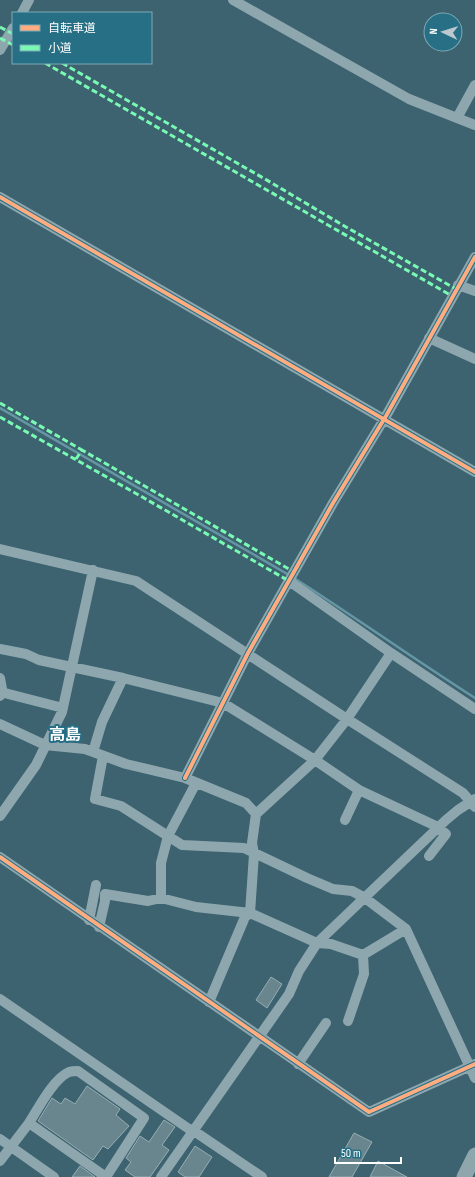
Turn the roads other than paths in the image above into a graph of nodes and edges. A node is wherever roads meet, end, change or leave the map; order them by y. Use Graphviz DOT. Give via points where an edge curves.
graph roads {
  1 [pos="29,0"];
  2 [pos="233,0"];
  3 [pos="23,12"];
  4 [pos="12,30"];
  5 [pos="0,50"];
  6 [pos="475,85"];
  7 [pos="457,118"];
  8 [pos="475,125"];
  9 [pos="0,197"];
  10 [pos="475,257"];
  11 [pos="458,285"];
  12 [pos="475,291"];
  13 [pos="429,338"];
  14 [pos="475,359"];
  15 [pos="384,420"];
  16 [pos="475,472"];
  17 [pos="0,549"];
  18 [pos="93,570"];
  19 [pos="289,581"];
  20 [pos="0,649"];
  21 [pos="248,653"];
  22 [pos="391,653"];
  23 [pos="72,668"];
  24 [pos="0,678"];
  25 [pos="124,678"];
  26 [pos="1,694"];
  27 [pos="223,703"];
  28 [pos="63,708"];
  29 [pos="475,709"];
  30 [pos="347,719"];
  31 [pos="0,724"];
  32 [pos="45,745"];
  33 [pos="93,752"];
  34 [pos="103,756"];
  35 [pos="315,760"];
  36 [pos="185,778"];
  37 [pos="196,783"];
  38 [pos="360,790"];
  39 [pos="474,803"];
  40 [pos="256,814"];
  41 [pos="0,816"];
  42 [pos="346,820"];
  43 [pos="438,827"];
  44 [pos="168,836"];
  45 [pos="254,854"];
  46 [pos="429,856"];
  47 [pos="0,857"];
  48 [pos="96,885"];
  49 [pos="161,898"];
  50 [pos="365,898"];
  51 [pos="250,913"];
  52 [pos="89,920"];
  53 [pos="99,927"];
  54 [pos="406,929"];
  55 [pos="317,943"];
  56 [pos="363,956"];
  57 [pos="0,999"];
  58 [pos="209,1002"];
  59 [pos="348,1021"];
  60 [pos="326,1023"];
  61 [pos="260,1037"];
  62 [pos="298,1064"];
  63 [pos="472,1065"];
  64 [pos="475,1078"];
  65 [pos="28,1123"];
  66 [pos="194,1131"];
  67 [pos="0,1139"];
  68 [pos="11,1146"];
  69 [pos="475,1155"];
  70 [pos="0,1161"];
  71 [pos="54,1177"];
  72 [pos="106,1177"];
  73 [pos="161,1177"];
  74 [pos="262,1177"];
  75 [pos="464,1177"];
  1 -- 3 [label="street"];
  2 -- 7 [label="street" via="409,99"];
  4 -- 5 [label="street"];
  6 -- 7 [label="street"];
  7 -- 8 [label="street"];
  9 -- 15 [label="street"];
  10 -- 11 [label="street"];
  11 -- 12 [label="street"];
  11 -- 13 [label="street"];
  13 -- 14 [label="street"];
  13 -- 15 [label="street"];
  15 -- 16 [label="street"];
  15 -- 19 [label="street"];
  17 -- 18 [label="street"];
  18 -- 21 [label="street" via="136,581"];
  18 -- 23 [label="street"];
  19 -- 21 [label="street"];
  19 -- 22 [label="street"];
  20 -- 23 [label="street"];
  21 -- 27 [label="street"];
  21 -- 30 [label="street"];
  22 -- 29 [label="street"];
  22 -- 30 [label="street"];
  23 -- 25 [label="street"];
  23 -- 28 [label="street"];
  24 -- 26 [label="street"];
  25 -- 27 [label="street"];
  25 -- 33 [label="street" via="102,722"];
  26 -- 28 [label="street"];
  27 -- 35 [label="street"];
  27 -- 36 [label="street"];
  28 -- 32 [label="street"];
  30 -- 35 [label="street"];
  30 -- 39 [label="street" via="463,793"];
  31 -- 32 [label="street"];
  32 -- 33 [label="street"];
  32 -- 41 [label="street" via="36,765"];
  33 -- 34 [label="street"];
  34 -- 36 [label="street"];
  34 -- 44 [label="street" via="95,799 122,806"];
  35 -- 38 [label="street"];
  35 -- 40 [label="street"];
  36 -- 37 [label="street"];
  37 -- 40 [label="street" via="246,803"];
  37 -- 44 [label="street"];
  38 -- 42 [label="street"];
  38 -- 43 [label="street"];
  39 -- 43 [label="street" via="458,810"];
  40 -- 45 [label="street" via="252,843"];
  43 -- 46 [label="street" via="446,834"];
  43 -- 50 [label="street"];
  44 -- 45 [label="street" via="182,845 244,848"];
  44 -- 49 [label="street" via="161,863"];
  45 -- 50 [label="street" via="333,889 352,891"];
  45 -- 51 [label="street"];
  47 -- 52 [label="street"];
  48 -- 52 [label="street"];
  49 -- 51 [label="street" via="196,907"];
  49 -- 53 [label="street" via="148,901 105,894"];
  50 -- 54 [label="street"];
  50 -- 55 [label="street"];
  51 -- 55 [label="street"];
  51 -- 58 [label="street" via="245,917"];
  52 -- 53 [label="street"];
  53 -- 58 [label="street"];
  54 -- 56 [label="street"];
  54 -- 63 [label="street"];
  55 -- 56 [label="street" via="331,944"];
  55 -- 61 [label="street" via="299,971 289,994"];
  56 -- 59 [label="street" via="364,974"];
  57 -- 66 [label="street"];
  58 -- 61 [label="street"];
  60 -- 62 [label="street"];
  61 -- 62 [label="street"];
  61 -- 66 [label="street"];
  62 -- 63 [label="street" via="369,1112"];
  63 -- 64 [label="street"];
  65 -- 68 [label="street"];
  65 -- 72 [label="street"];
  65 -- 72 [label="street" via="62,1077 78,1071 144,1118"];
  66 -- 73 [label="street"];
  66 -- 74 [label="street"];
  67 -- 68 [label="street"];
  68 -- 70 [label="street"];
  68 -- 71 [label="street"];
  69 -- 75 [label="highway"];
}
